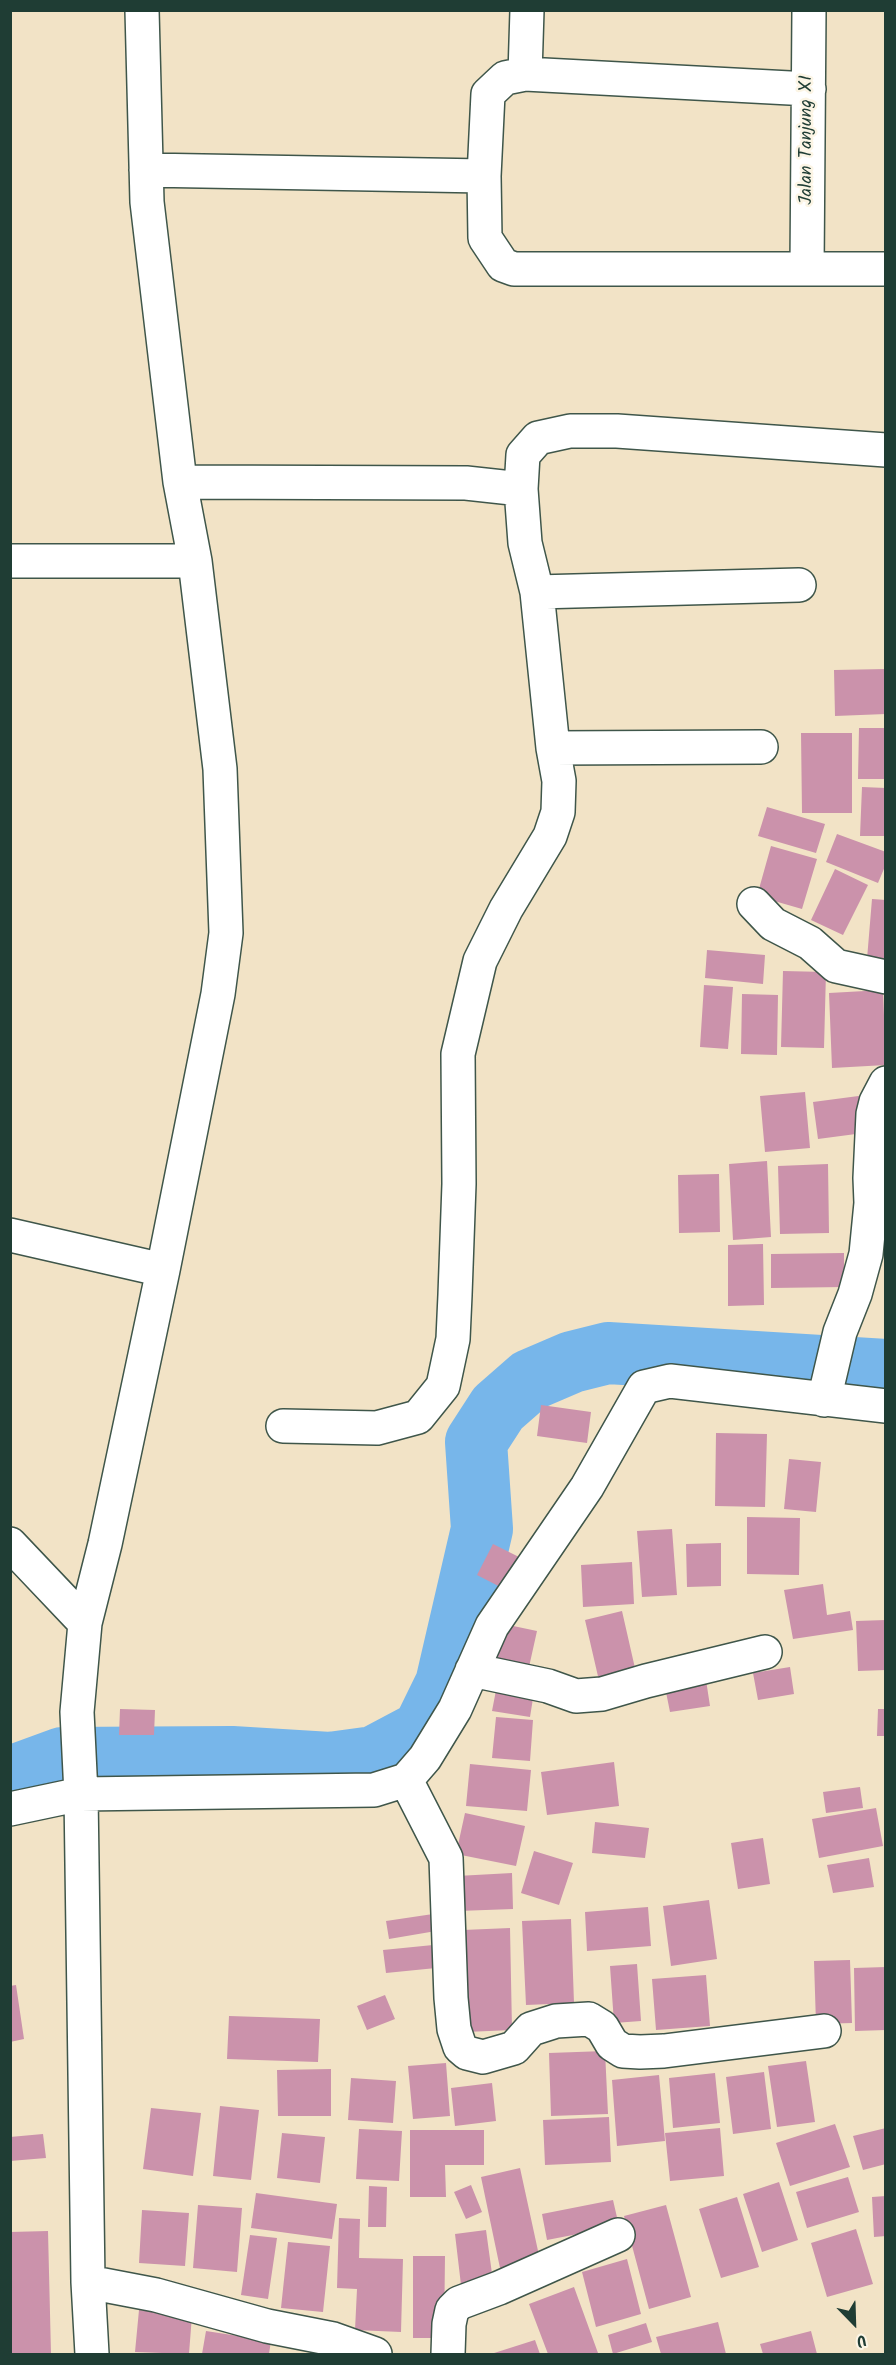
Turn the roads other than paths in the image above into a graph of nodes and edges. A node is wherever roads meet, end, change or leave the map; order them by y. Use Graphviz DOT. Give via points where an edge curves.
graph roads {
  1 [pos="142,10"];
  2 [pos="527,10"];
  3 [pos="809,10"];
  4 [pos="525,74"];
  5 [pos="808,89"];
  6 [pos="146,170"];
  7 [pos="484,176"];
  8 [pos="807,269"];
  9 [pos="885,269"];
  10 [pos="885,450"];
  11 [pos="180,482"];
  12 [pos="521,489"];
  13 [pos="10,561"];
  14 [pos="195,561"];
  15 [pos="799,585"];
  16 [pos="537,592"];
  17 [pos="761,747"];
  18 [pos="553,748"];
  19 [pos="754,904"];
  20 [pos="885,977"];
  21 [pos="885,1083"];
  22 [pos="10,1235"];
  23 [pos="163,1270"];
  24 [pos="830,1378"];
  25 [pos="885,1406"];
  26 [pos="283,1426"];
  27 [pos="10,1544"];
  28 [pos="85,1623"];
  29 [pos="765,1652"];
  30 [pos="472,1670"];
  31 [pos="406,1780"];
  32 [pos="81,1792"];
  33 [pos="10,1809"];
  34 [pos="824,2031"];
  35 [pos="618,2235"];
  36 [pos="88,2282"];
  37 [pos="92,2355"];
  38 [pos="375,2355"];
  39 [pos="448,2355"];
  1 -- 6 [label="street"];
  2 -- 4 [label="street"];
  3 -- 5 [label="street, Jalan Tanjung XI"];
  4 -- 5 [label="street"];
  4 -- 7 [label="street" via="505,78 488,94"];
  5 -- 8 [label="street, Jalan Tanjung XI"];
  6 -- 7 [label="street"];
  6 -- 11 [label="street"];
  7 -- 8 [label="street" via="485,238 503,265 514,269"];
  8 -- 9 [label="street"];
  10 -- 12 [label="street" via="570,431 538,438 523,456"];
  11 -- 12 [label="street" via="466,483"];
  11 -- 14 [label="street"];
  12 -- 16 [label="street" via="525,543"];
  13 -- 14 [label="street"];
  14 -- 23 [label="street" via="220,769 226,933 216,1005"];
  15 -- 16 [label="street"];
  16 -- 18 [label="street"];
  17 -- 18 [label="street"];
  18 -- 26 [label="street" via="560,781 558,812 550,836 480,961 458,1054 455,1295 453,1338 443,1386 418,1417 377,1428"];
  19 -- 20 [label="street" via="773,924 810,943 836,966"];
  21 -- 24 [label="street" via="873,1114 866,1254 840,1332"];
  22 -- 23 [label="street"];
  23 -- 28 [label="street"];
  24 -- 25 [label="street"];
  24 -- 30 [label="street" via="670,1382 644,1387 587,1487 492,1626"];
  27 -- 28 [label="street"];
  28 -- 32 [label="street" via="77,1712"];
  29 -- 30 [label="street" via="602,1694 576,1696"];
  30 -- 31 [label="street" via="455,1709 425,1758"];
  31 -- 32 [label="street" via="374,1790"];
  31 -- 34 [label="street" via="446,1858 454,2029 460,2047 467,2053 483,2057 514,2048 531,2029 556,2021 589,2019 602,2027 612,2044 623,2051 640,2052"];
  32 -- 33 [label="street"];
  32 -- 36 [label="street"];
  35 -- 39 [label="street" via="459,2303 452,2310 449,2324"];
  36 -- 37 [label="street"];
  36 -- 38 [label="street" via="333,2339"];
}
